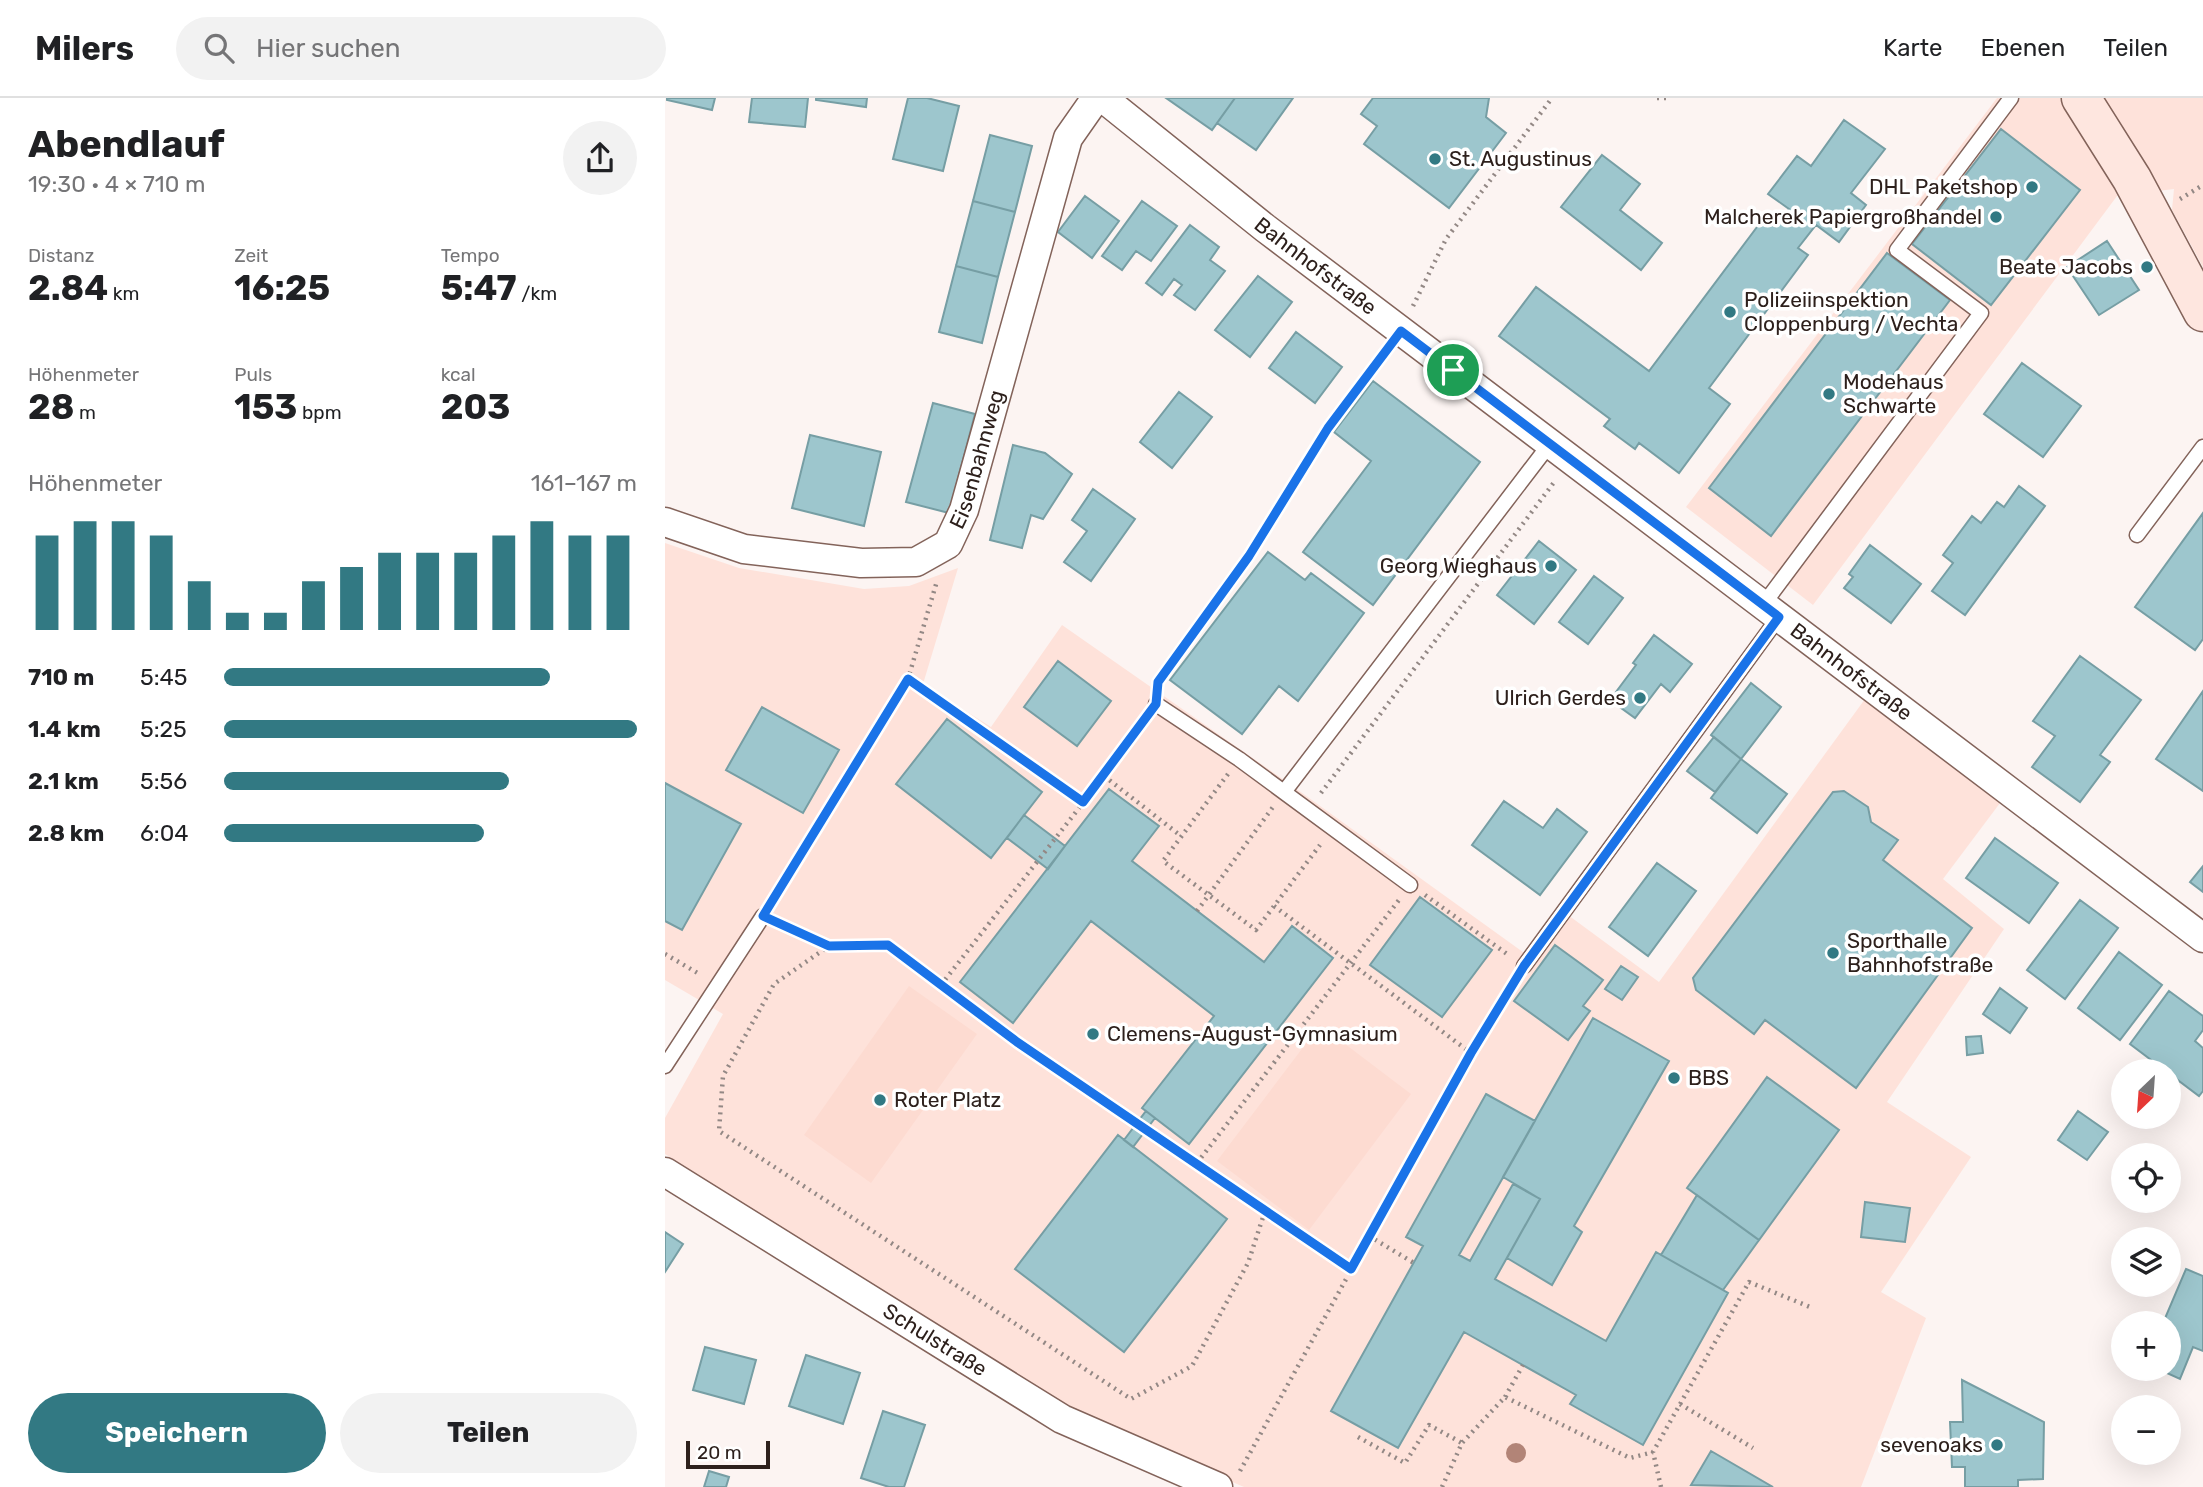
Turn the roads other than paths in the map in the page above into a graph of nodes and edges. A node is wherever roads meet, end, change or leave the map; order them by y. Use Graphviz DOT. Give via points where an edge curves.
graph roads {
  1 [pos="1095,98"];
  2 [pos="1103,98"];
  3 [pos="2011,98"];
  4 [pos="2081,98"];
  5 [pos="2203,312"];
  6 [pos="2203,447"];
  7 [pos="1559,453"];
  8 [pos="665,522"];
  9 [pos="2137,536"];
  10 [pos="1771,611"];
  11 [pos="1156,704"];
  12 [pos="1285,792"];
  13 [pos="1410,885"];
  14 [pos="763,916"];
  15 [pos="2203,938"];
  16 [pos="1524,966"];
  17 [pos="665,1066"];
  18 [pos="665,1172"];
  19 [pos="1228,1481"];
  1 -- 8 [label="street, Eisenbahnweg" via="1068,138 964,510 948,544 916,562 861,563 744,549"];
  2 -- 7 [label="street, Bahnhofstraße" via="1265,229"];
  3 -- 10 [label="lane" via="1896,250 1981,313"];
  4 -- 5 [label="street" via="2132,179"];
  6 -- 9 [label="lane"];
  7 -- 10 [label="street, Bahnhofstraße"];
  7 -- 12 [label="lane"];
  10 -- 15 [label="street, Bahnhofstraße"];
  10 -- 16 [label="lane"];
  11 -- 12 [label="lane"];
  12 -- 13 [label="lane"];
  14 -- 17 [label="lane"];
  18 -- 19 [label="street, Schulstraße" via="1062,1419"];
}
